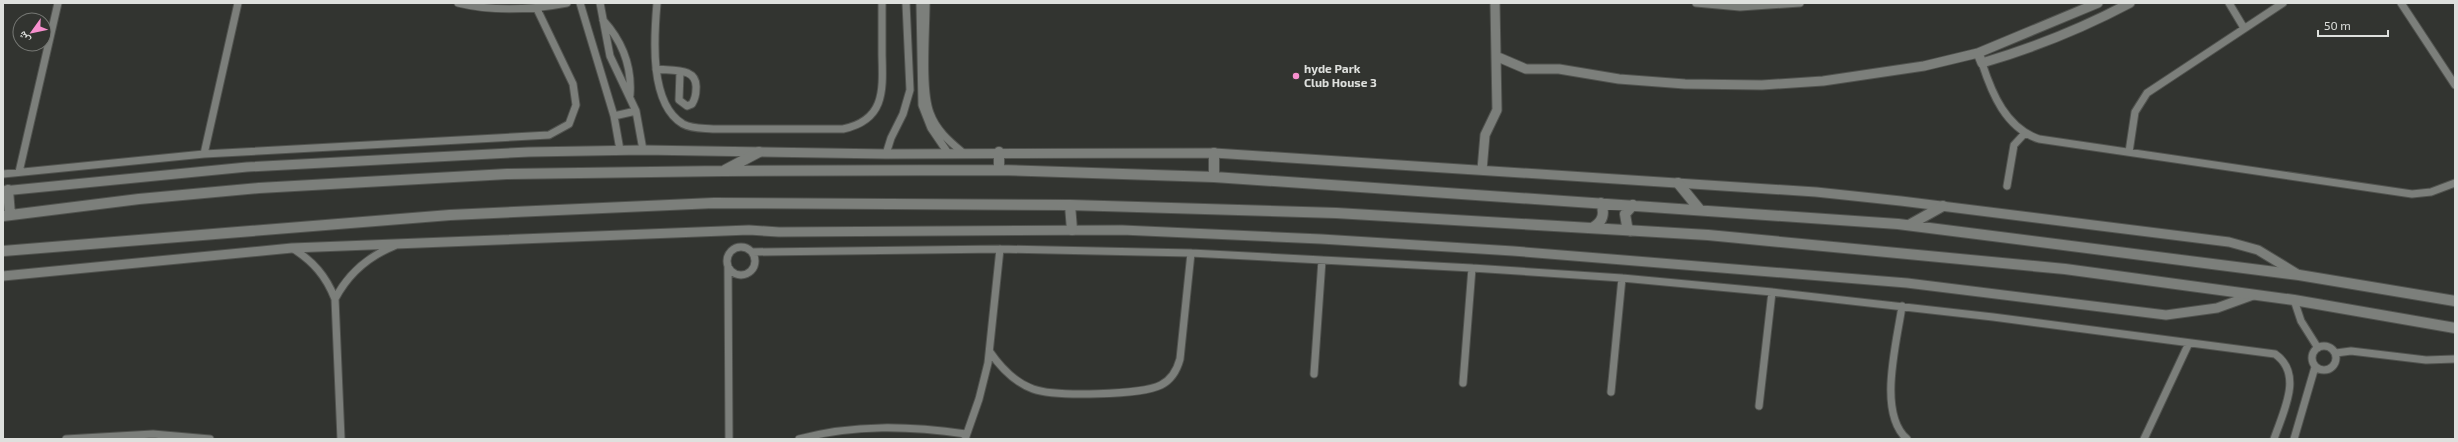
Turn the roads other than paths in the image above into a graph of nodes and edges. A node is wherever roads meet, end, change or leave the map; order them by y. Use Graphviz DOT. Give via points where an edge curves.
graph roads {
  1 [pos="58,3"];
  2 [pos="238,3"];
  3 [pos="458,3"];
  4 [pos="567,3"];
  5 [pos="580,3"];
  6 [pos="600,3"];
  7 [pos="657,3"];
  8 [pos="882,3"];
  9 [pos="906,3"];
  10 [pos="920,3"];
  11 [pos="926,3"];
  12 [pos="1495,3"];
  13 [pos="1696,3"];
  14 [pos="1800,3"];
  15 [pos="2098,3"];
  16 [pos="2130,3"];
  17 [pos="2229,3"];
  18 [pos="2283,3"];
  19 [pos="2401,3"];
  20 [pos="474,5"];
  21 [pos="537,9"];
  22 [pos="603,20"];
  23 [pos="2244,28"];
  24 [pos="1978,53"];
  25 [pos="1498,57"];
  26 [pos="1982,63"];
  27 [pos="656,69"];
  28 [pos="680,72"];
  29 [pos="2455,84"];
  30 [pos="630,96"];
  31 [pos="636,111"];
  32 [pos="614,116"];
  33 [pos="2025,133"];
  34 [pos="620,150"];
  35 [pos="643,150"];
  36 [pos="759,152"];
  37 [pos="962,152"];
  38 [pos="999,152"];
  39 [pos="2130,152"];
  40 [pos="948,153"];
  41 [pos="1214,153"];
  42 [pos="204,154"];
  43 [pos="886,154"];
  44 [pos="999,170"];
  45 [pos="1482,170"];
  46 [pos="724,171"];
  47 [pos="19,172"];
  48 [pos="3,174"];
  49 [pos="1214,177"];
  50 [pos="1678,183"];
  51 [pos="2455,183"];
  52 [pos="2007,186"];
  53 [pos="5,191"];
  54 [pos="1601,202"];
  55 [pos="1070,205"];
  56 [pos="1633,205"];
  57 [pos="1943,206"];
  58 [pos="1700,210"];
  59 [pos="6,215"];
  60 [pos="1910,225"];
  61 [pos="1592,228"];
  62 [pos="1072,230"];
  63 [pos="1630,231"];
  64 [pos="394,246"];
  65 [pos="292,248"];
  66 [pos="1000,250"];
  67 [pos="3,251"];
  68 [pos="752,252"];
  69 [pos="1191,253"];
  70 [pos="1322,260"];
  71 [pos="728,266"];
  72 [pos="1472,268"];
  73 [pos="2299,275"];
  74 [pos="3,276"];
  75 [pos="1622,278"];
  76 [pos="1772,292"];
  77 [pos="2253,295"];
  78 [pos="335,299"];
  79 [pos="2294,300"];
  80 [pos="2455,301"];
  81 [pos="1902,306"];
  82 [pos="2455,328"];
  83 [pos="2189,343"];
  84 [pos="2318,348"];
  85 [pos="990,352"];
  86 [pos="2336,353"];
  87 [pos="2455,359"];
  88 [pos="2315,367"];
  89 [pos="1314,374"];
  90 [pos="1463,382"];
  91 [pos="1611,392"];
  92 [pos="1759,406"];
  93 [pos="966,436"];
  94 [pos="66,439"];
  95 [pos="210,439"];
  96 [pos="341,439"];
  97 [pos="730,439"];
  98 [pos="798,439"];
  99 [pos="1907,439"];
  100 [pos="2144,439"];
  101 [pos="2274,439"];
  102 [pos="2294,439"];
  1 -- 47 [label="street"];
  2 -- 42 [label="street"];
  3 -- 20 [label="street"];
  4 -- 21 [label="street"];
  5 -- 32 [label="street"];
  6 -- 22 [label="street"];
  7 -- 27 [label="street"];
  8 -- 27 [label="street" via="882,95 872,114 853,127 843,130 694,128 683,124 670,114 660,91"];
  9 -- 43 [label="street" via="910,90"];
  10 -- 40 [label="street" via="922,105 929,124"];
  11 -- 37 [label="street" via="926,86 929,112 939,130"];
  12 -- 25 [label="street"];
  13 -- 14 [label="street" via="1740,7"];
  15 -- 24 [label="street"];
  16 -- 26 [label="street" via="2054,38"];
  17 -- 23 [label="street"];
  18 -- 23 [label="street"];
  19 -- 29 [label="street"];
  20 -- 21 [label="street" via="495,9"];
  21 -- 42 [label="street" via="574,84 574,114 569,124 559,131 531,138"];
  22 -- 30 [label="street" via="610,56"];
  22 -- 30 [label="street" via="617,39 626,60 631,77"];
  23 -- 39 [label="street" via="2141,99 2133,118"];
  24 -- 25 [label="street" via="1855,78 1762,85 1685,84 1559,69 1526,69"];
  24 -- 26 [label="street"];
  25 -- 45 [label="street" via="1497,110 1485,135"];
  26 -- 33 [label="street" via="2000,105 2013,124"];
  27 -- 28 [label="street"];
  28 -- 28 [label="street" via="692,74 696,80 696,97 692,104 687,106 679,100"];
  30 -- 31 [label="street"];
  31 -- 32 [label="street"];
  31 -- 35 [label="street"];
  32 -- 34 [label="street"];
  33 -- 39 [label="street" via="2039,138"];
  33 -- 52 [label="street" via="2017,140 2012,150"];
  34 -- 35 [label="street"];
  34 -- 53 [label="street" via="530,152 247,167"];
  35 -- 36 [label="street"];
  36 -- 43 [label="street"];
  36 -- 46 [label="main road"];
  37 -- 38 [label="street"];
  37 -- 40 [label="street"];
  38 -- 41 [label="street"];
  38 -- 44 [label="main road"];
  39 -- 51 [label="street" via="2412,194 2431,192"];
  40 -- 43 [label="street"];
  41 -- 45 [label="street"];
  41 -- 49 [label="main road"];
  42 -- 47 [label="street"];
  44 -- 46 [label="main road"];
  44 -- 49 [label="main road"];
  45 -- 50 [label="street"];
  46 -- 59 [label="main road" via="575,172 424,178 139,199"];
  47 -- 48 [label="street"];
  49 -- 54 [label="main road"];
  50 -- 57 [label="street" via="1816,192"];
  50 -- 58 [label="main road"];
  53 -- 59 [label="main road"];
  54 -- 56 [label="main road"];
  54 -- 61 [label="main road" via="1602,220"];
  55 -- 61 [label="main road" via="1336,213"];
  55 -- 62 [label="main road"];
  55 -- 67 [label="main road" via="706,203 450,215"];
  56 -- 58 [label="main road"];
  56 -- 63 [label="main road" via="1626,214"];
  57 -- 60 [label="main road"];
  57 -- 73 [label="street" via="2229,242 2258,250"];
  58 -- 60 [label="main road"];
  60 -- 73 [label="main road"];
  61 -- 63 [label="main road"];
  62 -- 64 [label="street" via="748,230"];
  62 -- 77 [label="street" via="1297,238 1529,252 1907,283 2166,315 2217,308"];
  63 -- 77 [label="main road" via="1731,237 2065,269"];
  64 -- 65 [label="street"];
  64 -- 78 [label="street" via="362,263 346,280"];
  65 -- 74 [label="street"];
  65 -- 78 [label="street" via="314,264 330,286"];
  66 -- 68 [label="street"];
  66 -- 69 [label="street"];
  66 -- 85 [label="street"];
  68 -- 71 [label="street" via="742,247 733,249 727,256"];
  68 -- 71 [label="street" via="755,266 748,273 739,275"];
  69 -- 70 [label="street"];
  69 -- 85 [label="street" via="1180,359 1174,374 1162,385 1147,390 1047,393 1020,383 998,364"];
  70 -- 72 [label="street"];
  70 -- 89 [label="street"];
  71 -- 97 [label="street"];
  72 -- 75 [label="street"];
  72 -- 90 [label="street"];
  73 -- 80 [label="main road"];
  75 -- 76 [label="street"];
  75 -- 91 [label="street"];
  76 -- 81 [label="street"];
  76 -- 92 [label="street"];
  77 -- 79 [label="main road"];
  78 -- 96 [label="street"];
  79 -- 82 [label="main road"];
  79 -- 84 [label="street" via="2300,321"];
  81 -- 83 [label="street"];
  81 -- 99 [label="street" via="1890,398 1893,419"];
  83 -- 100 [label="street"];
  83 -- 101 [label="street" via="2267,352 2282,359 2287,365 2291,381"];
  84 -- 86 [label="street" via="2328,346"];
  84 -- 88 [label="street" via="2312,357"];
  85 -- 93 [label="street" via="979,399"];
  86 -- 87 [label="street" via="2351,351 2426,360"];
  86 -- 88 [label="street" via="2337,359 2332,369 2320,370"];
  88 -- 102 [label="street"];
  93 -- 98 [label="street" via="934,429 871,428"];
  94 -- 95 [label="street" via="153,434"];
}
